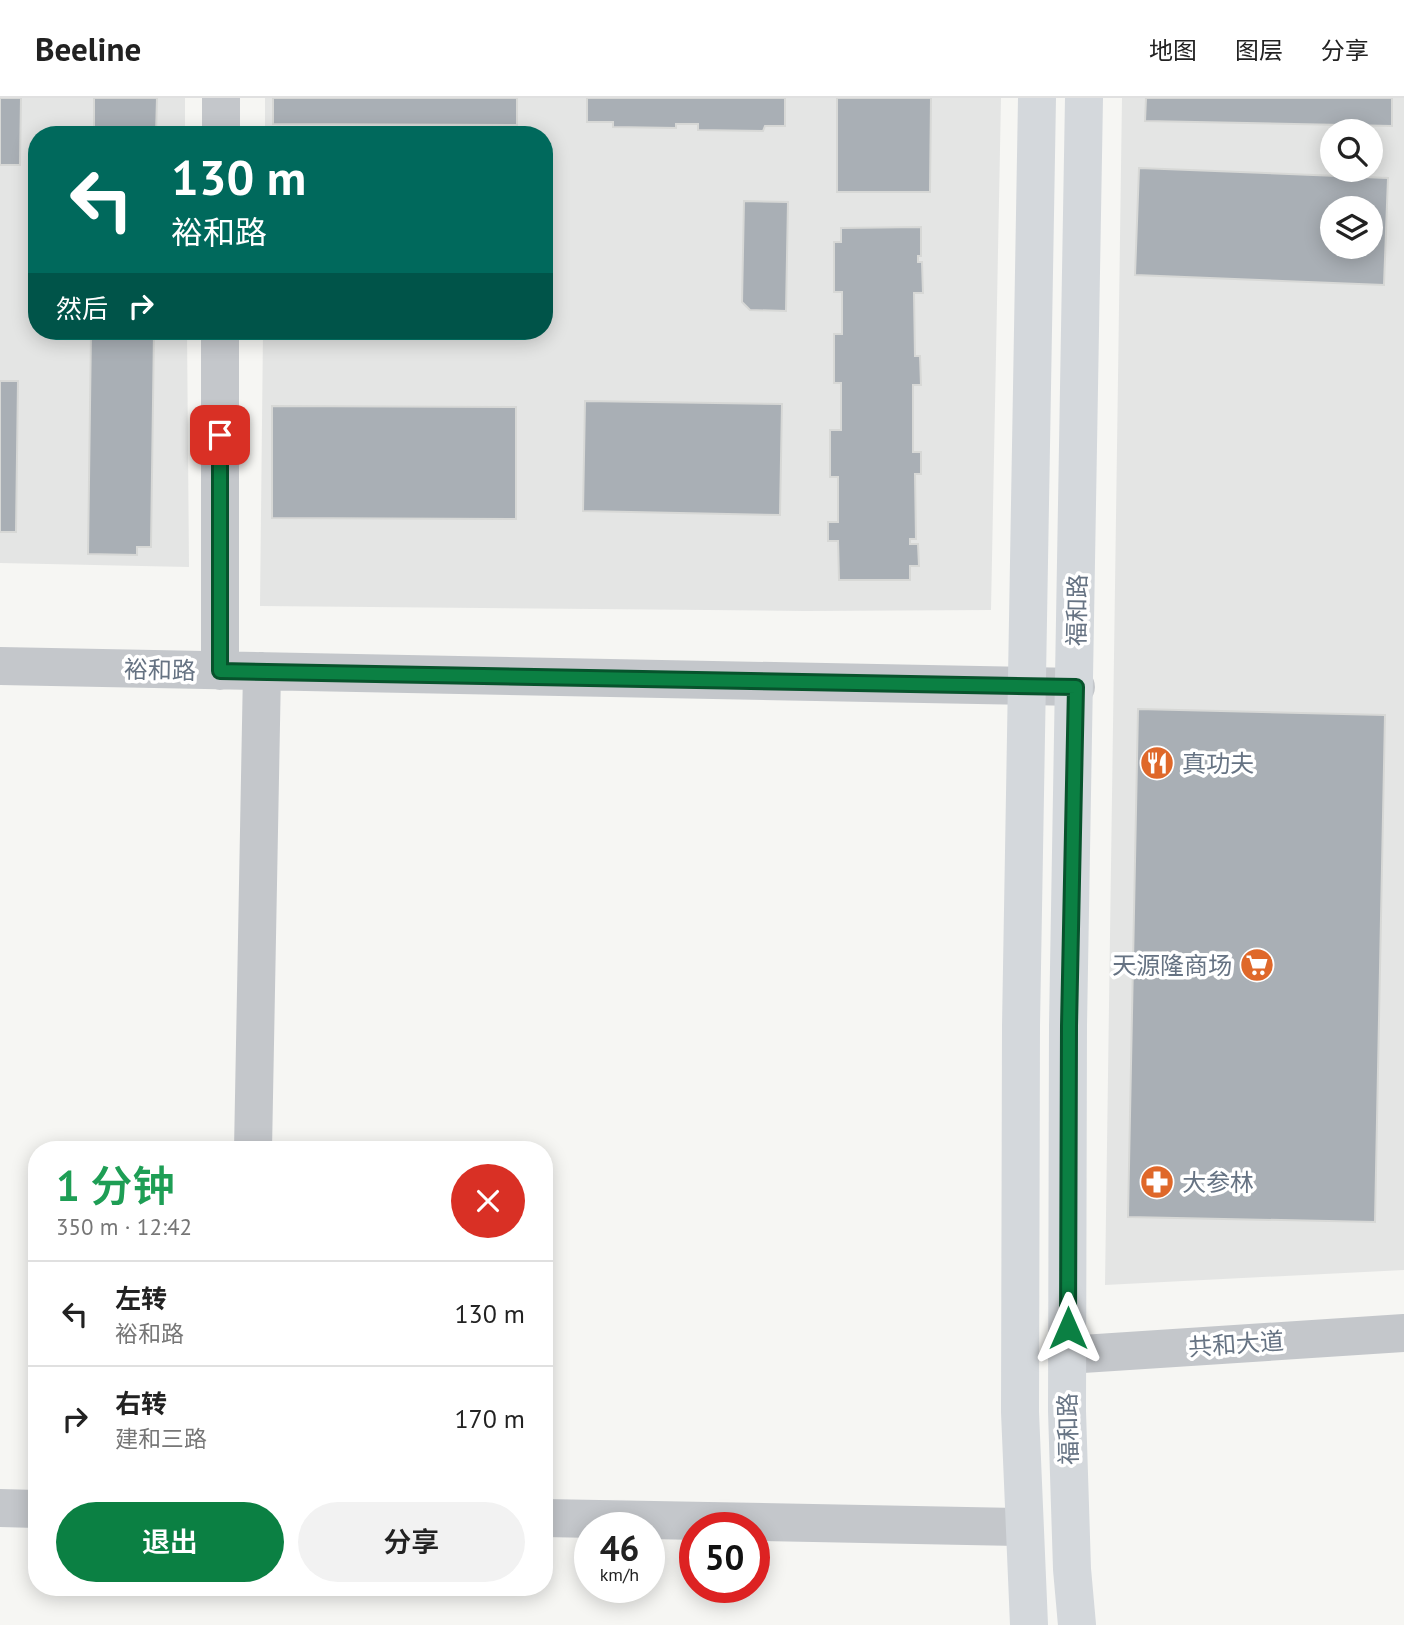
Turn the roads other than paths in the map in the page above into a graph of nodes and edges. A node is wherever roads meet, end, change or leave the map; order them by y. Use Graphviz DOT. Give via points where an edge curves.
graph roads {
  1 [pos="221,98"];
  2 [pos="1037,98"];
  3 [pos="1084,98"];
  4 [pos="221,126"];
  5 [pos="220,340"];
  6 [pos="0,666"];
  7 [pos="220,671"];
  8 [pos="262,671"];
  9 [pos="1027,686"];
  10 [pos="1076,687"];
  11 [pos="253,1141"];
  12 [pos="1404,1333"];
  13 [pos="1068,1355"];
  14 [pos="0,1508"];
  15 [pos="28,1509"];
  16 [pos="553,1518"];
  17 [pos="1024,1528"];
  18 [pos="1029,1625"];
  19 [pos="1077,1625"];
  1 -- 4 [label="street"];
  2 -- 9 [label="main road, 福和路"];
  3 -- 10 [label="main road, 福和路"];
  5 -- 7 [label="street"];
  6 -- 7 [label="street, 裕和路"];
  7 -- 8 [label="street, 裕和路"];
  8 -- 9 [label="street, 裕和路"];
  8 -- 11 [label="street"];
  9 -- 10 [label="street, 裕和路"];
  9 -- 17 [label="main road, 福和路" via="1021,1026"];
  10 -- 13 [label="main road, 福和路"];
  12 -- 13 [label="street, 共和大道"];
  13 -- 19 [label="main road, 福和路"];
  14 -- 15 [label="street"];
  16 -- 17 [label="street"];
  17 -- 18 [label="main road, 福和路"];
}
